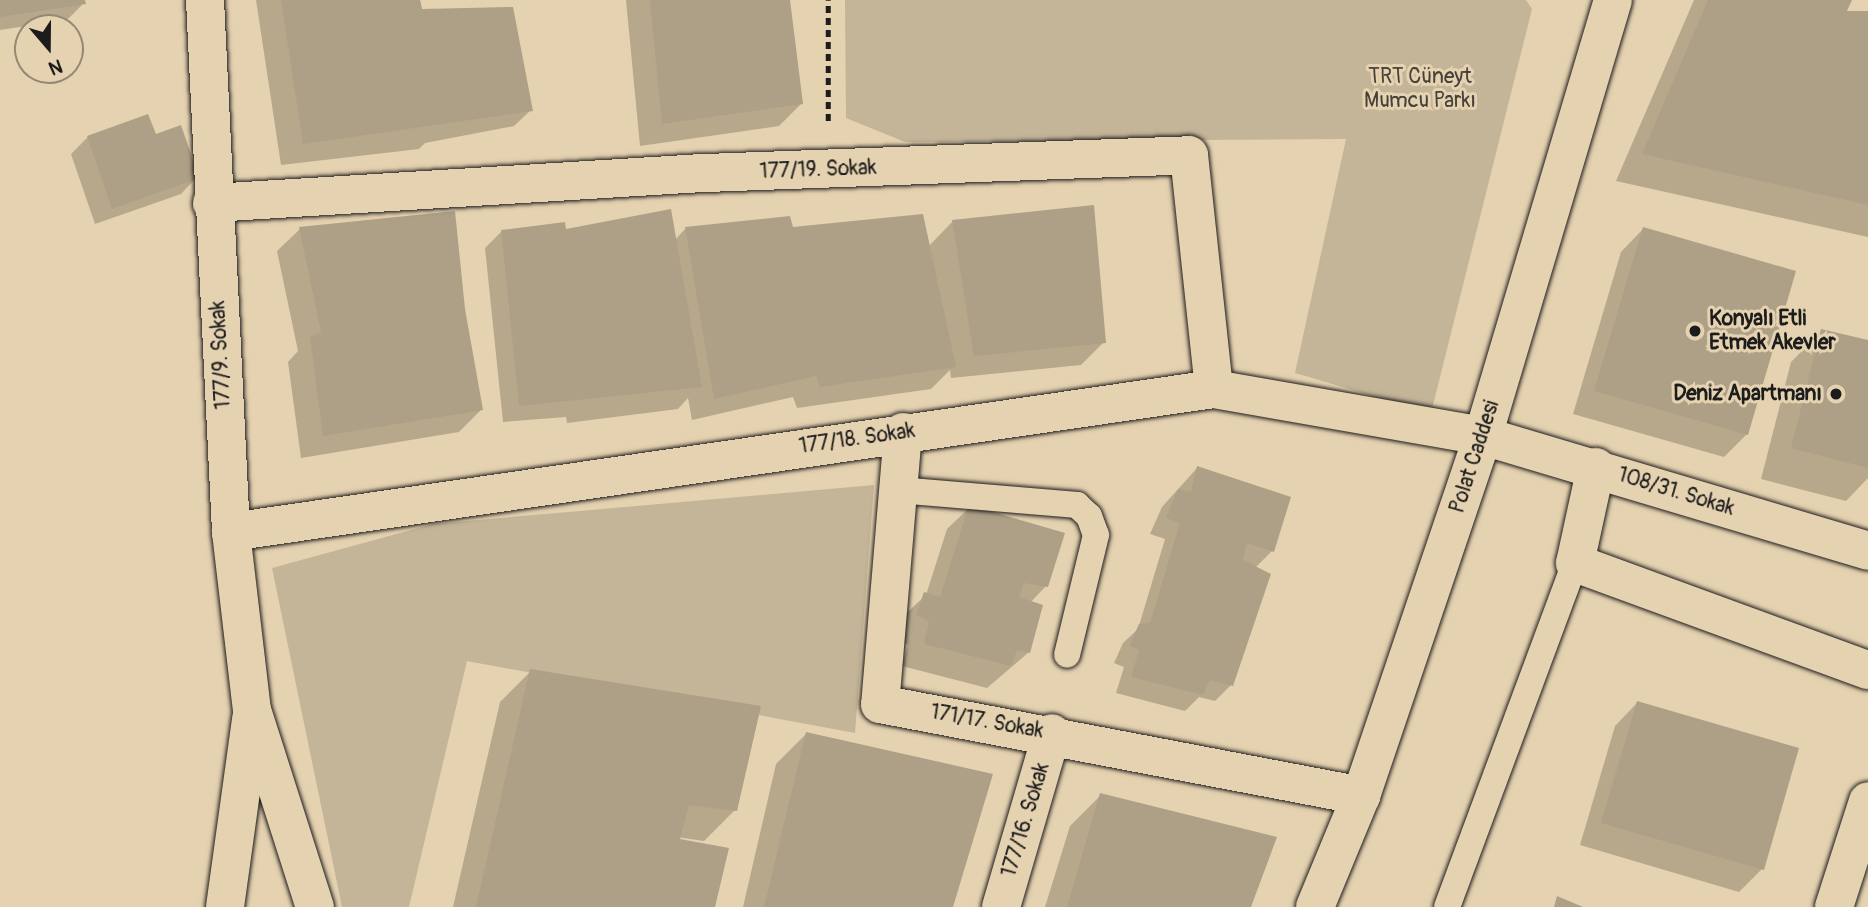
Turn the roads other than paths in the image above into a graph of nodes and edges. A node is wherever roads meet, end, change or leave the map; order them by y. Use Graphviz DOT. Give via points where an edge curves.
graph roads {
  1 [pos="205,0"];
  2 [pos="1613,0"];
  3 [pos="212,203"];
  4 [pos="1214,389"];
  5 [pos="903,432"];
  6 [pos="1483,436"];
  7 [pos="1596,467"];
  8 [pos="898,490"];
  9 [pos="231,532"];
  10 [pos="1868,551"];
  11 [pos="1575,563"];
  12 [pos="1067,655"];
  13 [pos="1868,670"];
  14 [pos="252,709"];
  15 [pos="1052,733"];
  16 [pos="1361,796"];
  17 [pos="1868,801"];
  18 [pos="225,907"];
  19 [pos="315,907"];
  20 [pos="1001,907"];
  21 [pos="1315,907"];
  22 [pos="1447,907"];
  23 [pos="1834,907"];
  1 -- 3 [label="street, 177/9. Sokak"];
  2 -- 6 [label="street, Polat Caddesi"];
  3 -- 4 [label="street, 177/19. Sokak" via="706,173 1189,155"];
  3 -- 9 [label="street, 177/9. Sokak"];
  4 -- 5 [label="street, 177/18. Sokak"];
  4 -- 6 [label="street, 177/18. Sokak"];
  5 -- 8 [label="street, 171/17. Sokak"];
  5 -- 9 [label="street, 177/18. Sokak"];
  6 -- 7 [label="street, 108/31. Sokak"];
  6 -- 16 [label="street, Polat Caddesi"];
  7 -- 10 [label="street, 108/31. Sokak"];
  7 -- 11 [label="street"];
  8 -- 12 [label="lane" via="1077,505 1089,516 1096,536"];
  8 -- 15 [label="street, 171/17. Sokak" via="880,704"];
  9 -- 14 [label="street, 177/9. Sokak"];
  11 -- 13 [label="street"];
  11 -- 22 [label="lane"];
  14 -- 18 [label="street, 177/9. Sokak"];
  14 -- 19 [label="street, 177/9. Sokak"];
  15 -- 16 [label="street, 171/17. Sokak"];
  15 -- 20 [label="street, 177/16. Sokak"];
  16 -- 21 [label="street, Polat Caddesi"];
  17 -- 23 [label="street"];
}
